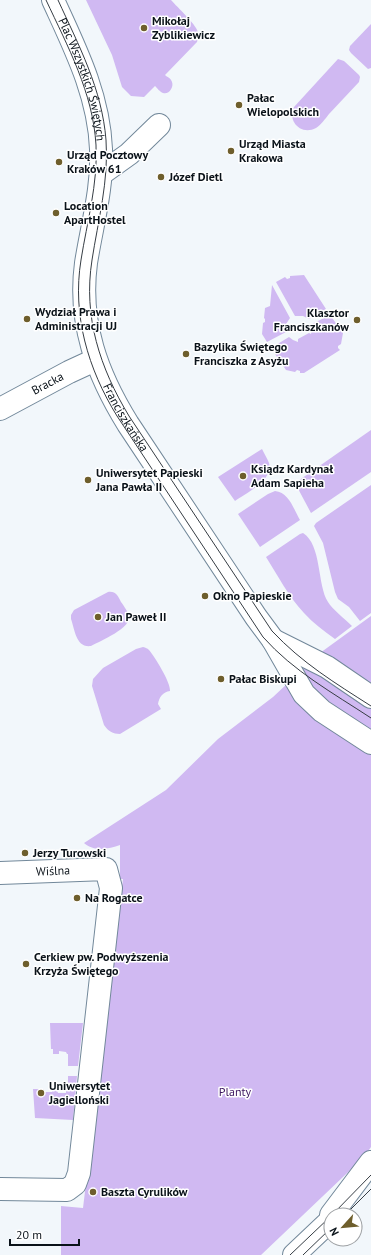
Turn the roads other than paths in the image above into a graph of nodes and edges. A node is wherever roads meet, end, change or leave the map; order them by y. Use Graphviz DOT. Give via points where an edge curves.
graph roads {
  1 [pos="53,0"];
  2 [pos="159,125"];
  3 [pos="101,168"];
  4 [pos="95,360"];
  5 [pos="0,409"];
  6 [pos="273,640"];
  7 [pos="371,697"];
  8 [pos="371,743"];
  9 [pos="0,873"];
  10 [pos="371,1162"];
  11 [pos="371,1186"];
  12 [pos="0,1189"];
  13 [pos="339,1207"];
  14 [pos="345,1207"];
  15 [pos="323,1226"];
  16 [pos="294,1255"];
  1 -- 3 [label="street, Plac Wszystkich Świętych" via="80,59 93,97 100,134"];
  2 -- 3 [label="street" via="129,154"];
  3 -- 4 [label="street, Franciszkańska" via="84,287"];
  4 -- 5 [label="street, Bracka"];
  4 -- 6 [label="street, Franciszkańska" via="110,394 128,424"];
  6 -- 7 [label="street, Franciszkańska" via="327,667"];
  6 -- 8 [label="street, Franciszkańska" via="304,694 322,711"];
  9 -- 12 [label="street, Wiślna" via="106,869 111,888 79,1173 75,1184 67,1190"];
  10 -- 13 [label="street"];
  11 -- 14 [label="street"];
  15 -- 16 [label="street"];
}
